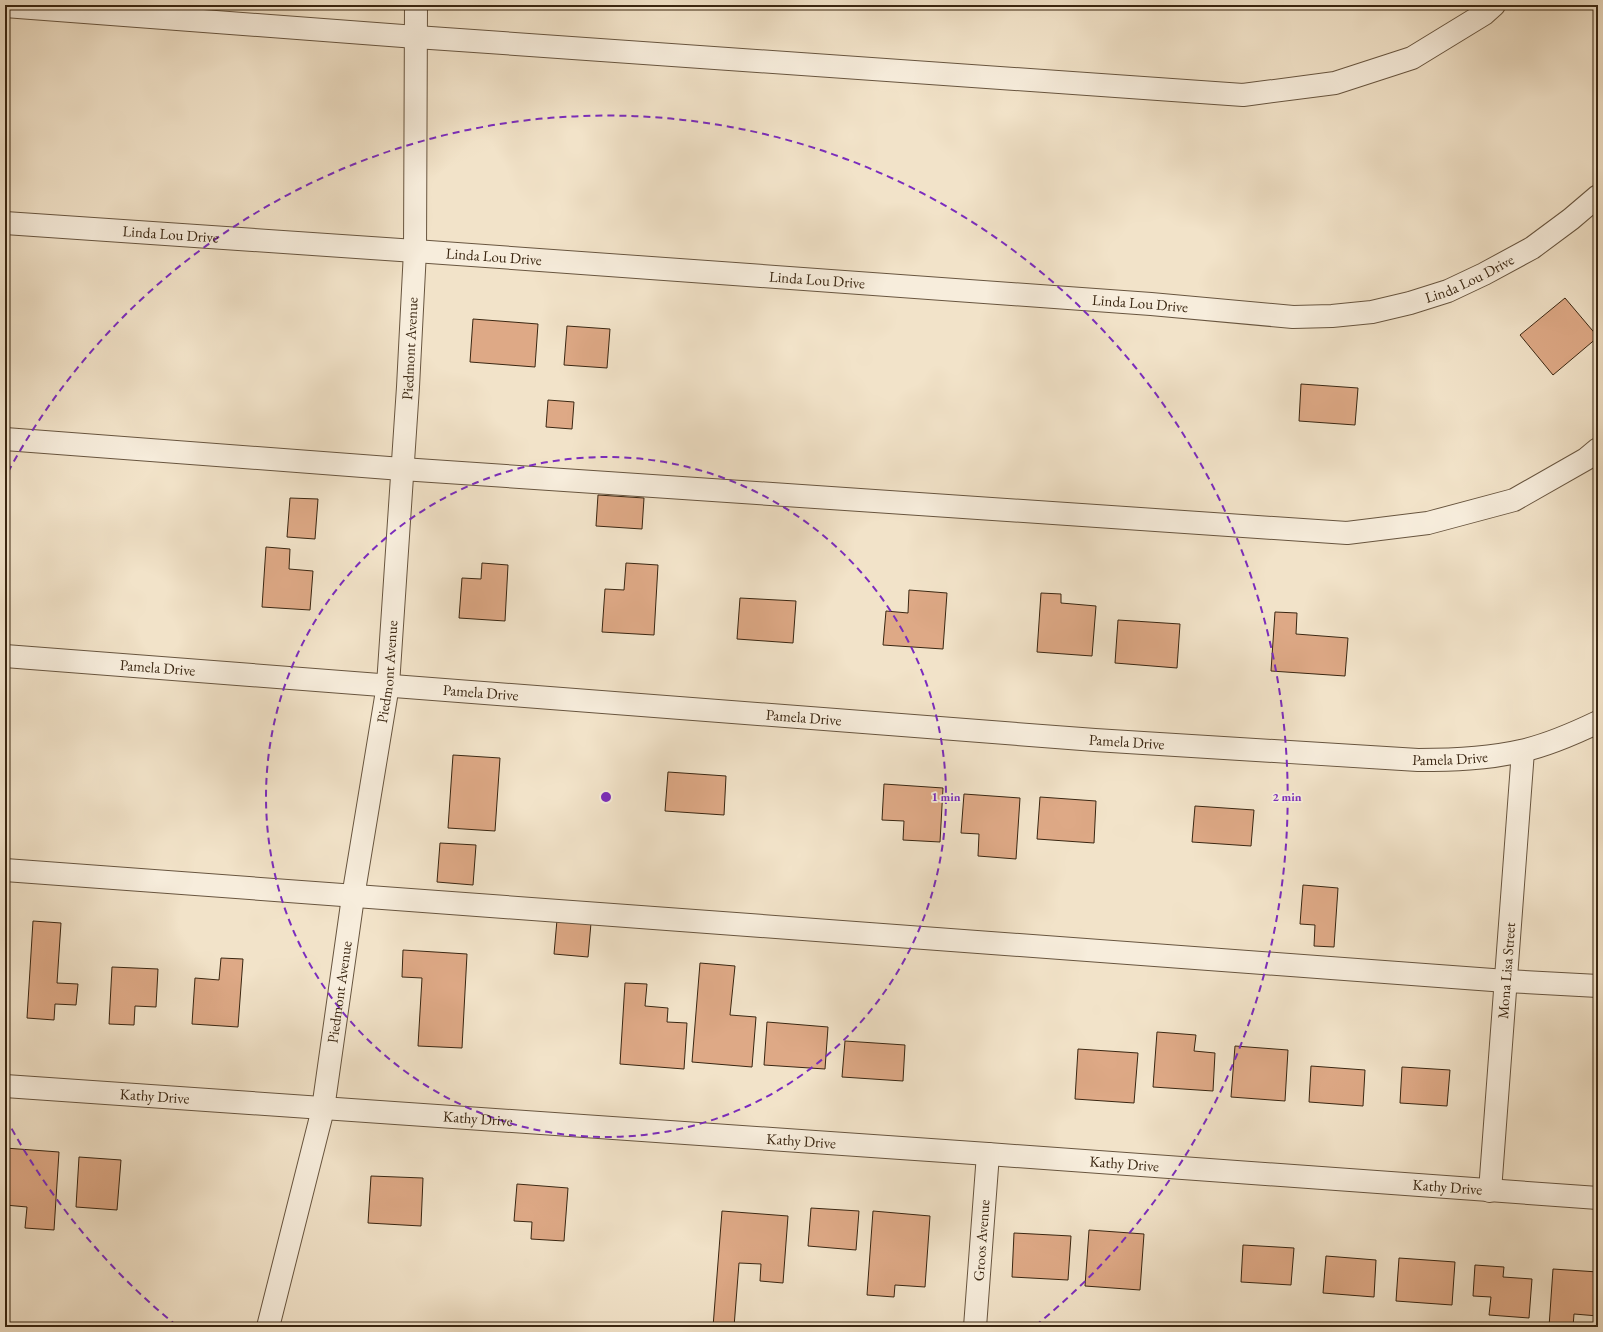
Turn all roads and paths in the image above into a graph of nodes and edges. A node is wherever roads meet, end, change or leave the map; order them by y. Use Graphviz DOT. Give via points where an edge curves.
graph roads {
  1 [pos="416,5"];
  2 [pos="1494,5"];
  3 [pos="5,6"];
  4 [pos="416,37"];
  5 [pos="1598,196"];
  6 [pos="5,223"];
  7 [pos="415,251"];
  8 [pos="5,439"];
  9 [pos="1598,449"];
  10 [pos="402,468"];
  11 [pos="5,656"];
  12 [pos="388,685"];
  13 [pos="1598,722"];
  14 [pos="1523,751"];
  15 [pos="5,870"];
  16 [pos="353,897"];
  17 [pos="1506,981"];
  18 [pos="1598,986"];
  19 [pos="5,1086"];
  20 [pos="323,1109"];
  21 [pos="988,1154"];
  22 [pos="1490,1191"];
  23 [pos="1598,1198"];
  24 [pos="268,1327"];
  25 [pos="975,1327"];
  1 -- 4 [label="street, Piedmont Avenue"];
  2 -- 4 [label="street" via="1484,14 1412,58 1335,83 1243,95"];
  3 -- 4 [label="street"];
  4 -- 7 [label="street, Piedmont Avenue"];
  5 -- 7 [label="street, Linda Lou Drive" via="1532,248 1448,291 1372,312 1332,316 1293,317 1151,304"];
  6 -- 7 [label="street, Linda Lou Drive"];
  7 -- 10 [label="street, Piedmont Avenue"];
  8 -- 10 [label="street"];
  9 -- 10 [label="street" via="1586,459 1514,500 1428,523 1347,533"];
  10 -- 12 [label="street, Piedmont Avenue"];
  11 -- 12 [label="street, Pamela Drive"];
  12 -- 14 [label="street, Pamela Drive" via="1095,740 1418,760 1462,760"];
  12 -- 16 [label="street, Piedmont Avenue"];
  13 -- 14 [label="street, Pamela Drive" via="1568,736"];
  14 -- 17 [label="street, Mona Lisa Street"];
  15 -- 16 [label="street"];
  16 -- 17 [label="street"];
  16 -- 20 [label="street, Piedmont Avenue"];
  17 -- 18 [label="street"];
  17 -- 22 [label="street, Mona Lisa Street"];
  19 -- 20 [label="street, Kathy Drive"];
  20 -- 21 [label="street, Kathy Drive"];
  20 -- 24 [label="street, Piedmont Avenue"];
  21 -- 22 [label="street, Kathy Drive"];
  21 -- 25 [label="street, Groos Avenue"];
  22 -- 23 [label="street, Kathy Drive"];
}
